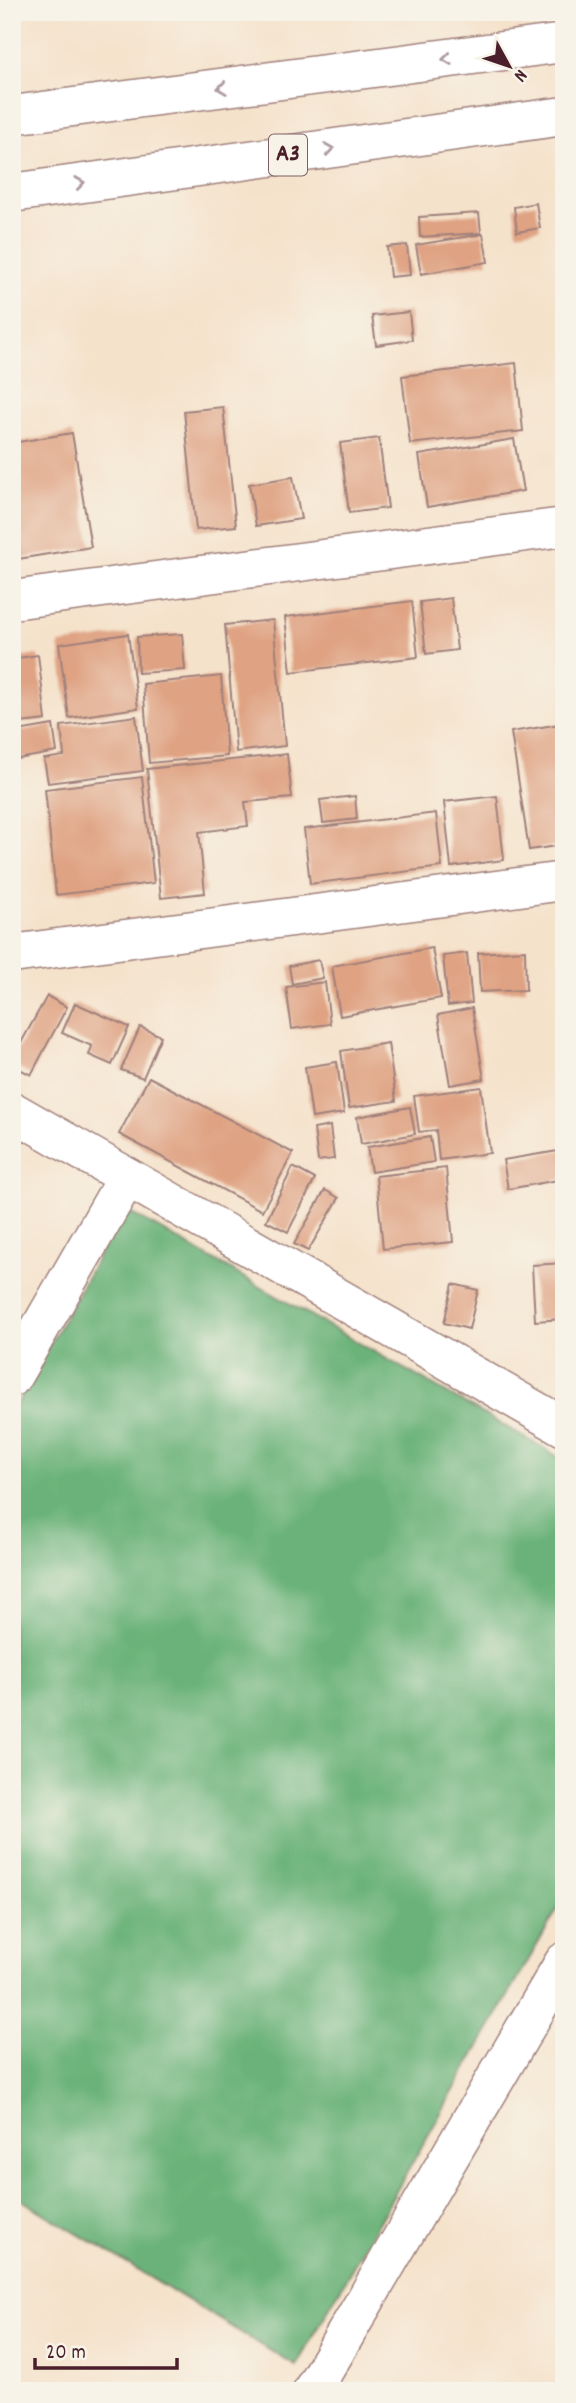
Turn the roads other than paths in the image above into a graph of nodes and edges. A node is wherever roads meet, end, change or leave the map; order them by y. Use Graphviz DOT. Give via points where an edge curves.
graph roads {
  1 [pos="564,43"];
  2 [pos="12,115"];
  3 [pos="564,116"];
  4 [pos="12,193"];
  5 [pos="564,527"];
  6 [pos="12,600"];
  7 [pos="564,881"];
  8 [pos="12,954"];
  9 [pos="12,1111"];
  10 [pos="127,1177"];
  11 [pos="12,1377"];
  12 [pos="564,1392"];
  13 [pos="513,1398"];
  14 [pos="564,1427"];
  15 [pos="564,1962"];
  16 [pos="312,2391"];
  1 -- 2 [label="main road, one-way"];
  4 -- 3 [label="main road, A3, one-way"];
  5 -- 6 [label="main road"];
  7 -- 8 [label="main road"];
  9 -- 10 [label="main road"];
  10 -- 11 [label="main road"];
  10 -- 13 [label="main road"];
  12 -- 13 [label="main road"];
  13 -- 14 [label="main road"];
  15 -- 16 [label="main road"];
}
